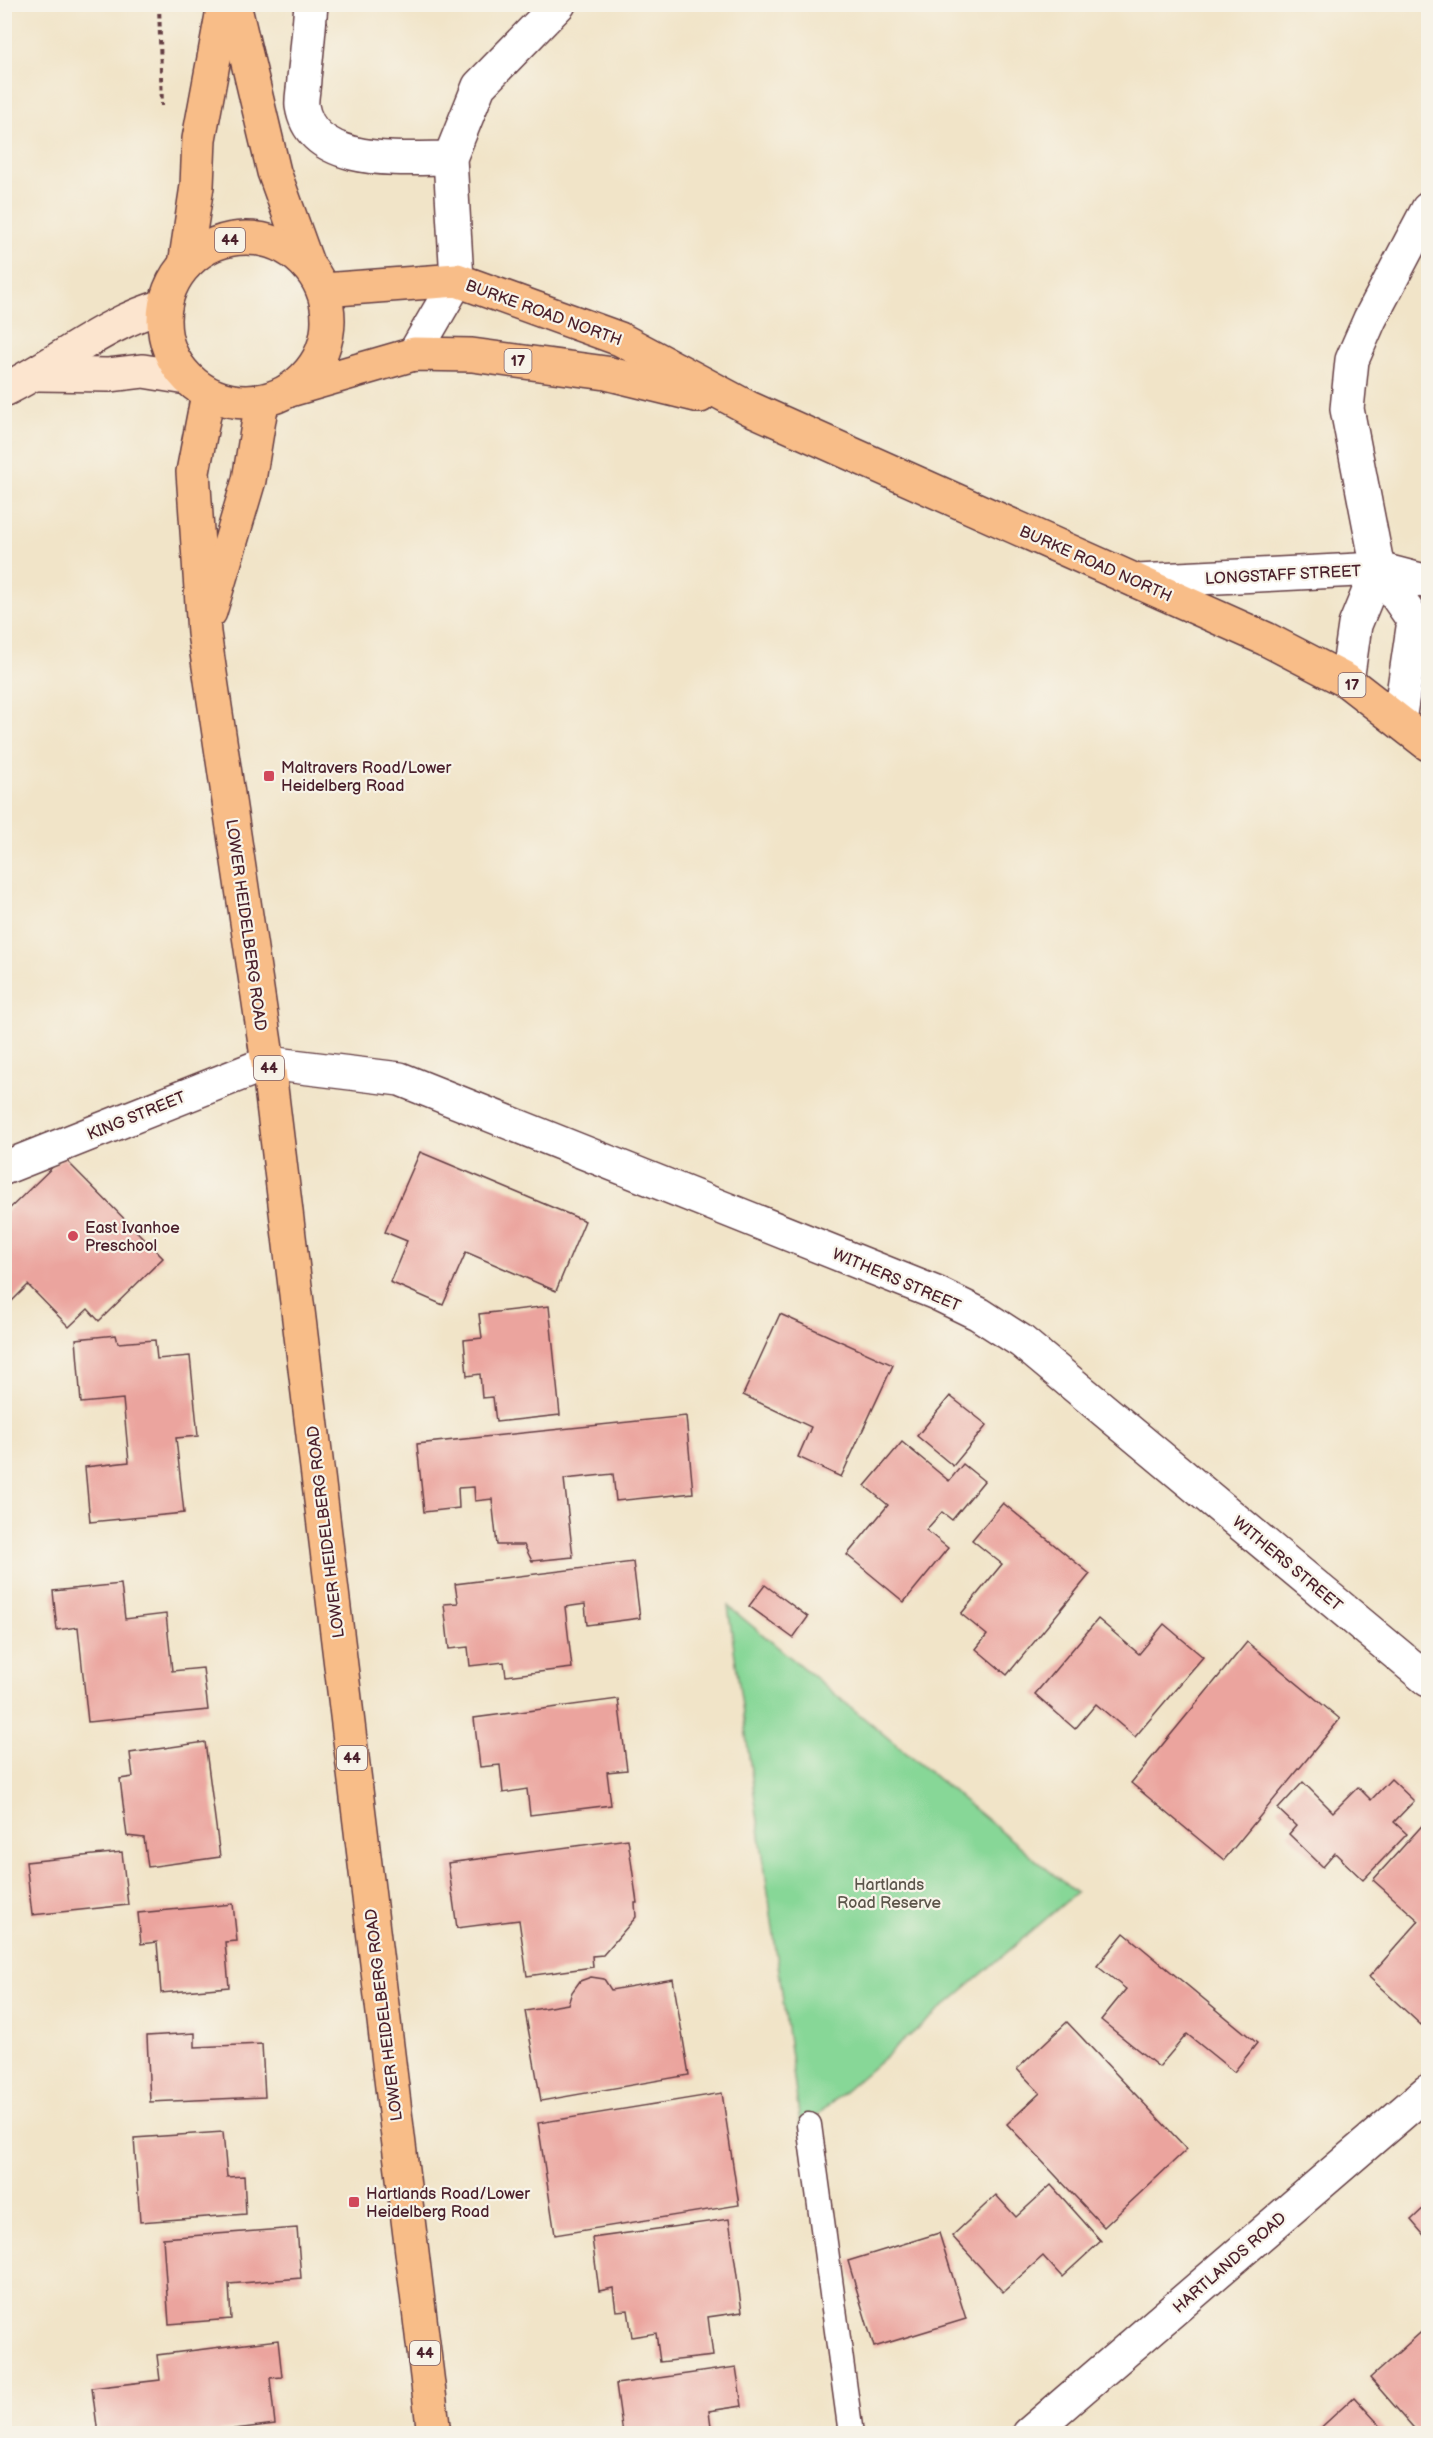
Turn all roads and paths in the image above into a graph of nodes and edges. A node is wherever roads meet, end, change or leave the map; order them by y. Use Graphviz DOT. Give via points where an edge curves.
graph roads {
  1 [pos="224,4"];
  2 [pos="234,4"];
  3 [pos="311,4"];
  4 [pos="560,4"];
  5 [pos="450,158"];
  6 [pos="1428,209"];
  7 [pos="185,265"];
  8 [pos="316,278"];
  9 [pos="457,280"];
  10 [pos="165,306"];
  11 [pos="414,354"];
  12 [pos="38,374"];
  13 [pos="198,386"];
  14 [pos="4,390"];
  15 [pos="275,396"];
  16 [pos="749,408"];
  17 [pos="1378,570"];
  18 [pos="1137,581"];
  19 [pos="1428,582"];
  20 [pos="204,633"];
  21 [pos="1347,681"];
  22 [pos="1399,721"];
  23 [pos="1428,744"];
  24 [pos="268,1063"];
  25 [pos="4,1168"];
  26 [pos="1428,1680"];
  27 [pos="1428,2091"];
  28 [pos="809,2125"];
  29 [pos="434,2433"];
  30 [pos="851,2433"];
  31 [pos="1029,2433"];
  1 -- 7 [label="main road, 44" via="199,140 197,186"];
  2 -- 8 [label="main road" via="274,172"];
  3 -- 5 [label="street" via="302,106 321,140 350,153 386,158"];
  4 -- 5 [label="street" via="479,86"];
  5 -- 9 [label="street"];
  6 -- 17 [label="street" via="1352,360 1347,409"];
  7 -- 8 [label="main road, 44" via="208,248 251,238 279,245"];
  7 -- 10 [label="main road, 44" via="174,279"];
  8 -- 9 [label="main road, BURKE ROAD NORTH / 17"];
  8 -- 15 [label="main road" via="328,319 324,348 310,373"];
  9 -- 11 [label="street"];
  9 -- 16 [label="main road, BURKE ROAD NORTH / 17" via="620,339"];
  10 -- 12 [label="street" via="106,328"];
  10 -- 13 [label="main road, 44" via="165,335 171,355"];
  11 -- 15 [label="main road, BURKE ROAD NORTH / 17"];
  11 -- 16 [label="main road, BURKE ROAD NORTH / 17" via="472,355 606,373"];
  12 -- 13 [label="street" via="109,375 143,371"];
  12 -- 14 [label="street"];
  13 -- 15 [label="main road" via="236,402"];
  13 -- 20 [label="main road, LOWER HEIDELBERG ROAD / 44" via="193,472"];
  15 -- 20 [label="main road, LOWER HEIDELBERG ROAD / 44"];
  16 -- 18 [label="main road, BURKE ROAD NORTH / 17"];
  17 -- 18 [label="street, LONGSTAFF STREET"];
  17 -- 19 [label="street, LONGSTAFF STREET"];
  17 -- 21 [label="street" via="1355,625"];
  17 -- 22 [label="street" via="1414,621"];
  18 -- 21 [label="main road, BURKE ROAD NORTH / 17" via="1266,639"];
  20 -- 24 [label="main road, LOWER HEIDELBERG ROAD / 44"];
  21 -- 22 [label="main road, BURKE ROAD NORTH / 17"];
  22 -- 23 [label="main road, BURKE ROAD NORTH / 17"];
  24 -- 25 [label="street, KING STREET"];
  24 -- 26 [label="street, WITHERS STREET" via="400,1079 980,1314 1021,1341"];
  24 -- 29 [label="main road, LOWER HEIDELBERG ROAD / 44"];
  27 -- 31 [label="street, HARTLANDS ROAD"];
  28 -- 30 [label="lane"];
}
